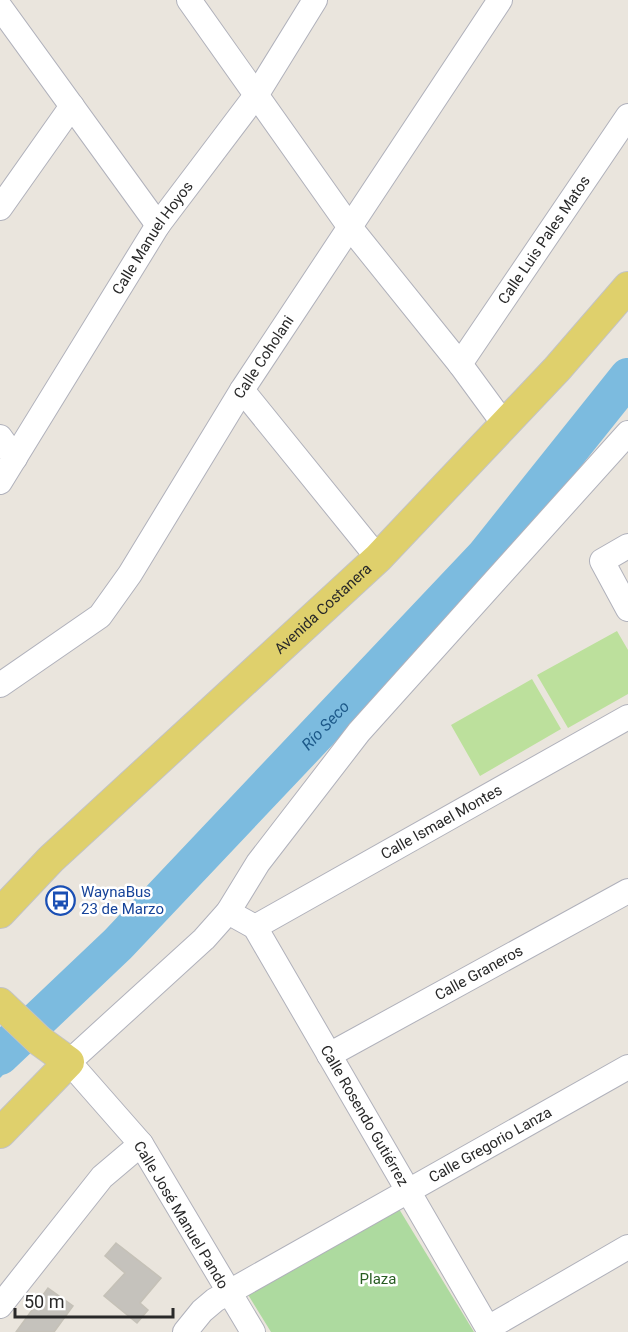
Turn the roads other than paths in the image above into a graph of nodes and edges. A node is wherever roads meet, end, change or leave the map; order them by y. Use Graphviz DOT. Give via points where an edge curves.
graph roads {
  1 [pos="189,0"];
  2 [pos="315,0"];
  3 [pos="500,0"];
  4 [pos="0,7"];
  5 [pos="257,94"];
  6 [pos="72,106"];
  7 [pos="628,116"];
  8 [pos="0,208"];
  9 [pos="158,225"];
  10 [pos="349,226"];
  11 [pos="628,287"];
  12 [pos="460,364"];
  13 [pos="242,390"];
  14 [pos="504,424"];
  15 [pos="628,433"];
  16 [pos="0,438"];
  17 [pos="15,458"];
  18 [pos="0,482"];
  19 [pos="628,546"];
  20 [pos="378,558"];
  21 [pos="628,609"];
  22 [pos="0,685"];
  23 [pos="628,717"];
  24 [pos="628,891"];
  25 [pos="228,912"];
  26 [pos="0,913"];
  27 [pos="255,927"];
  28 [pos="4,1007"];
  29 [pos="329,1055"];
  30 [pos="69,1062"];
  31 [pos="628,1067"];
  32 [pos="0,1133"];
  33 [pos="141,1144"];
  34 [pos="408,1191"];
  35 [pos="628,1247"];
  36 [pos="228,1293"];
  37 [pos="0,1306"];
  38 [pos="489,1330"];
  39 [pos="185,1332"];
  40 [pos="253,1332"];
  1 -- 5 [label="street"];
  2 -- 5 [label="street, Calle Manuel Hoyos"];
  3 -- 10 [label="street, Calle Coholani"];
  4 -- 6 [label="street"];
  5 -- 9 [label="street, Calle Manuel Hoyos"];
  5 -- 10 [label="street"];
  6 -- 8 [label="street"];
  6 -- 9 [label="street"];
  7 -- 12 [label="street, Calle Luis Pales Matos"];
  9 -- 17 [label="street, Calle Manuel Hoyos"];
  10 -- 12 [label="street"];
  10 -- 13 [label="street, Calle Coholani"];
  11 -- 14 [label="main road, Avenida Costanera"];
  12 -- 14 [label="street"];
  13 -- 20 [label="street"];
  13 -- 22 [label="street, Calle Coholani" via="130,574 100,616"];
  14 -- 20 [label="main road, Avenida Costanera"];
  15 -- 25 [label="street" via="359,732 258,863"];
  16 -- 17 [label="street"];
  17 -- 18 [label="street, Calle Manuel Hoyos"];
  19 -- 21 [label="street" via="602,561"];
  20 -- 26 [label="main road, Avenida Costanera" via="51,859"];
  23 -- 27 [label="street, Calle Ismael Montes"];
  24 -- 29 [label="street, Calle Graneros"];
  25 -- 27 [label="street"];
  25 -- 30 [label="street" via="204,939"];
  27 -- 29 [label="street, Calle Rosendo Gutiérrez"];
  28 -- 30 [label="main road, Calle José Manuel Pando"];
  29 -- 34 [label="street, Calle Rosendo Gutiérrez"];
  30 -- 32 [label="main road"];
  30 -- 33 [label="street, Calle José Manuel Pando"];
  31 -- 34 [label="street, Calle Gregorio Lanza"];
  33 -- 36 [label="street, Calle José Manuel Pando"];
  33 -- 37 [label="street" via="102,1177"];
  34 -- 36 [label="street, Calle Gregorio Lanza"];
  34 -- 38 [label="street, Calle Rosendo Gutiérrez"];
  35 -- 38 [label="street"];
  36 -- 39 [label="street, Calle Gregorio Lanza" via="202,1311"];
  36 -- 40 [label="street, Calle José Manuel Pando"];
}
